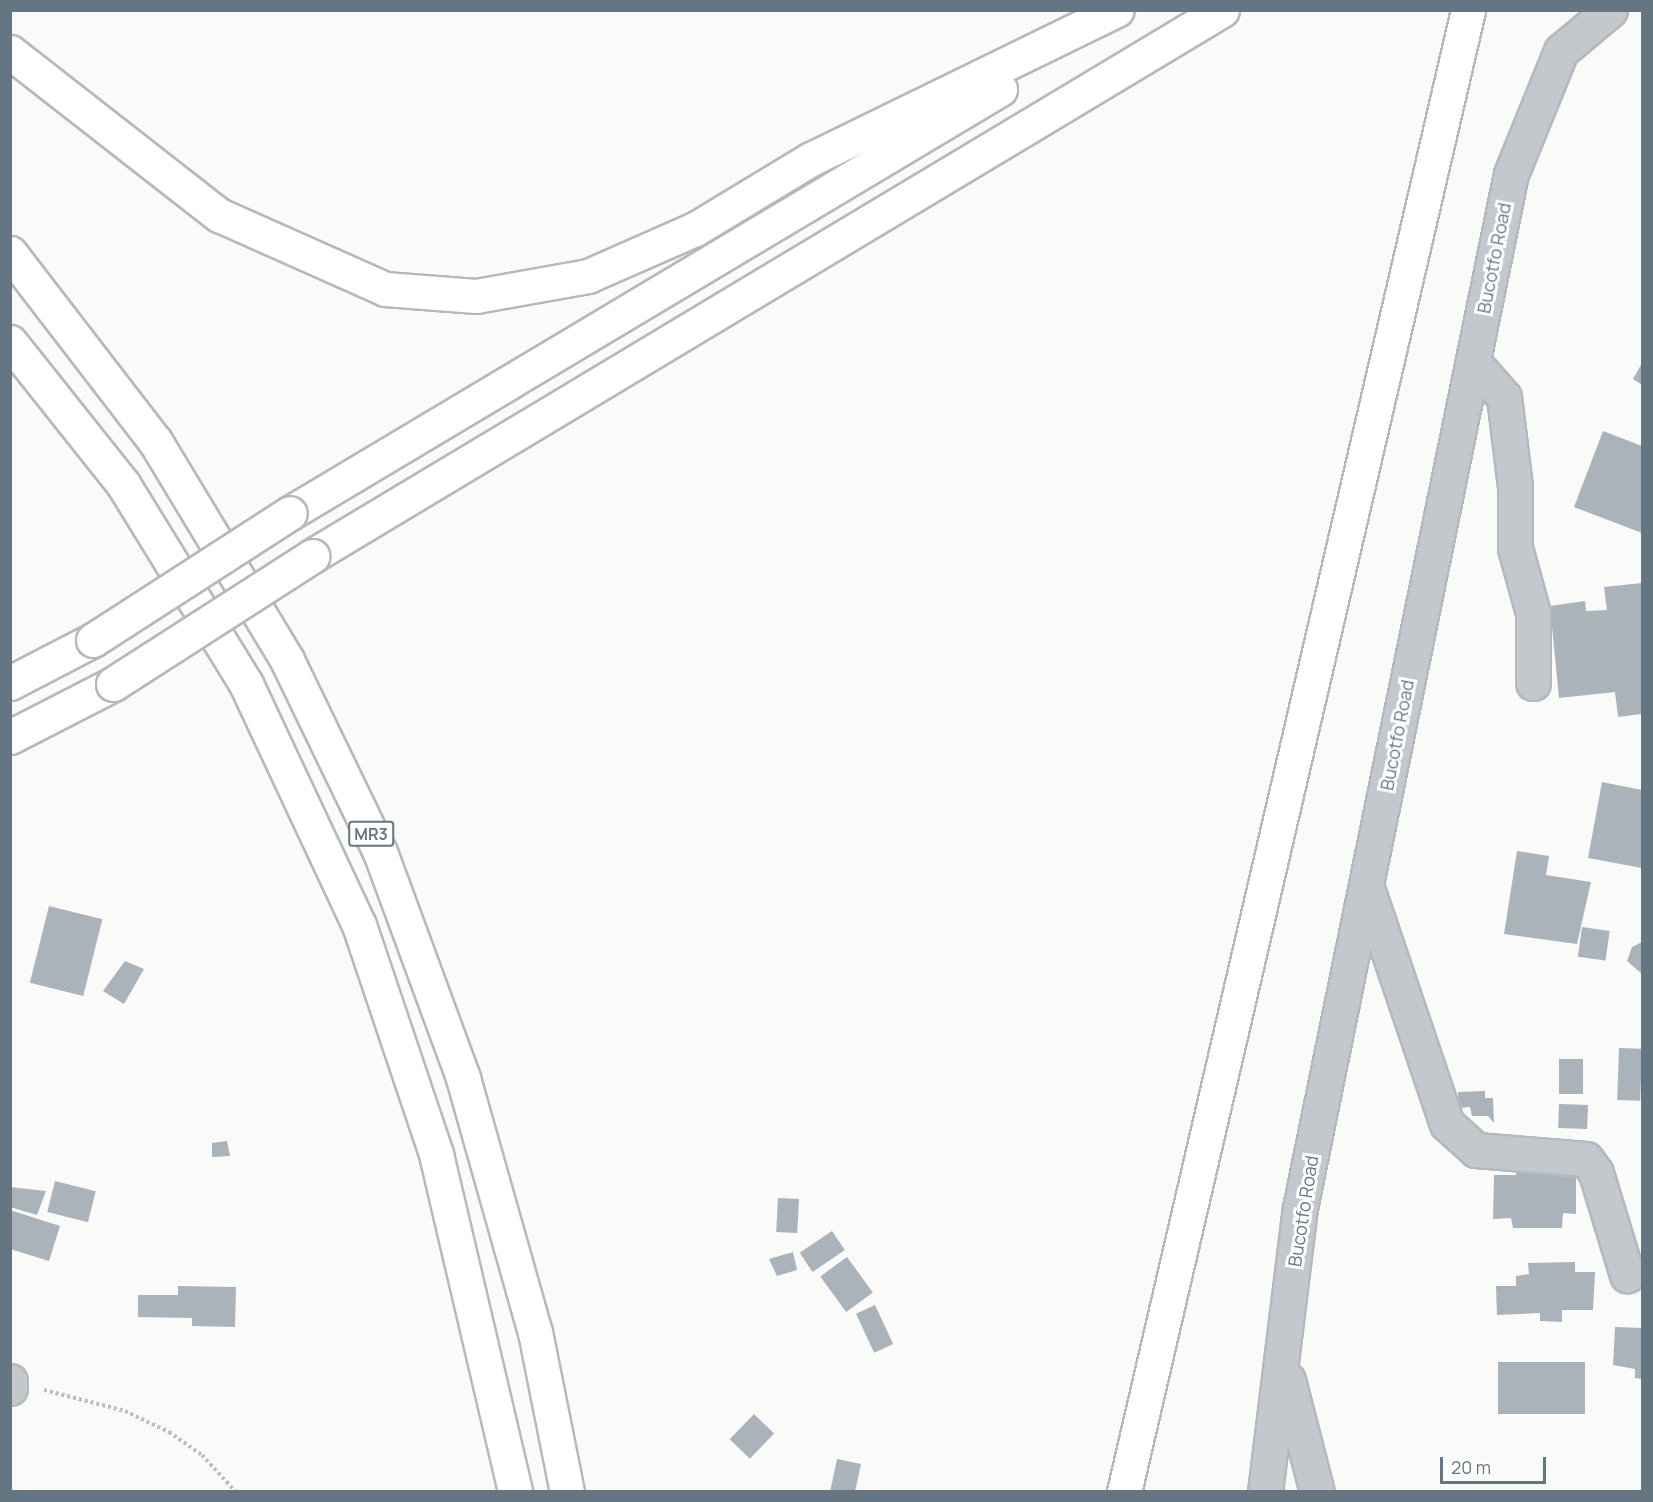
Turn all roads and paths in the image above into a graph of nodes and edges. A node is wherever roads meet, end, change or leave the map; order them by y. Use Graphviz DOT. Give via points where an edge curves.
graph roads {
  1 [pos="1117,10"];
  2 [pos="1131,10"];
  3 [pos="1222,10"];
  4 [pos="1468,10"];
  5 [pos="1610,10"];
  6 [pos="10,51"];
  7 [pos="10,253"];
  8 [pos="10,342"];
  9 [pos="1473,362"];
  10 [pos="10,366"];
  11 [pos="50,397"];
  12 [pos="10,683"];
  13 [pos="1533,683"];
  14 [pos="10,737"];
  15 [pos="1366,886"];
  16 [pos="1627,1275"];
  17 [pos="1283,1363"];
  18 [pos="12,1384"];
  19 [pos="236,1491"];
  20 [pos="515,1491"];
  21 [pos="567,1491"];
  22 [pos="1124,1491"];
  23 [pos="1265,1491"];
  24 [pos="1317,1491"];
  1 -- 6 [label="highway" via="812,159 695,229 588,276 476,296 385,289 219,214"];
  2 -- 12 [label="highway, bridge" via="290,513 93,640"];
  3 -- 14 [label="highway, bridge" via="312,556 113,684"];
  4 -- 22 [label="highway"];
  5 -- 9 [label="street, Bucotfo Road" via="1560,51 1511,174"];
  7 -- 21 [label="highway, MR3" via="155,441 287,660 380,852 464,1078 535,1332"];
  8 -- 11 [label="highway, MR3"];
  9 -- 13 [label="street" via="1504,397 1515,487 1515,549 1533,613"];
  9 -- 15 [label="street, Bucotfo Road"];
  10 -- 11 [label="highway"];
  11 -- 20 [label="highway, MR3" via="123,484 246,684 359,925 436,1154"];
  15 -- 16 [label="street" via="1447,1124 1476,1150 1586,1159 1596,1173"];
  15 -- 17 [label="street, Bucotfo Road" via="1300,1208"];
  17 -- 23 [label="street, Bucotfo Road"];
  17 -- 24 [label="street"];
  18 -- 19 [label="path" via="125,1411 161,1428 202,1455"];
}
